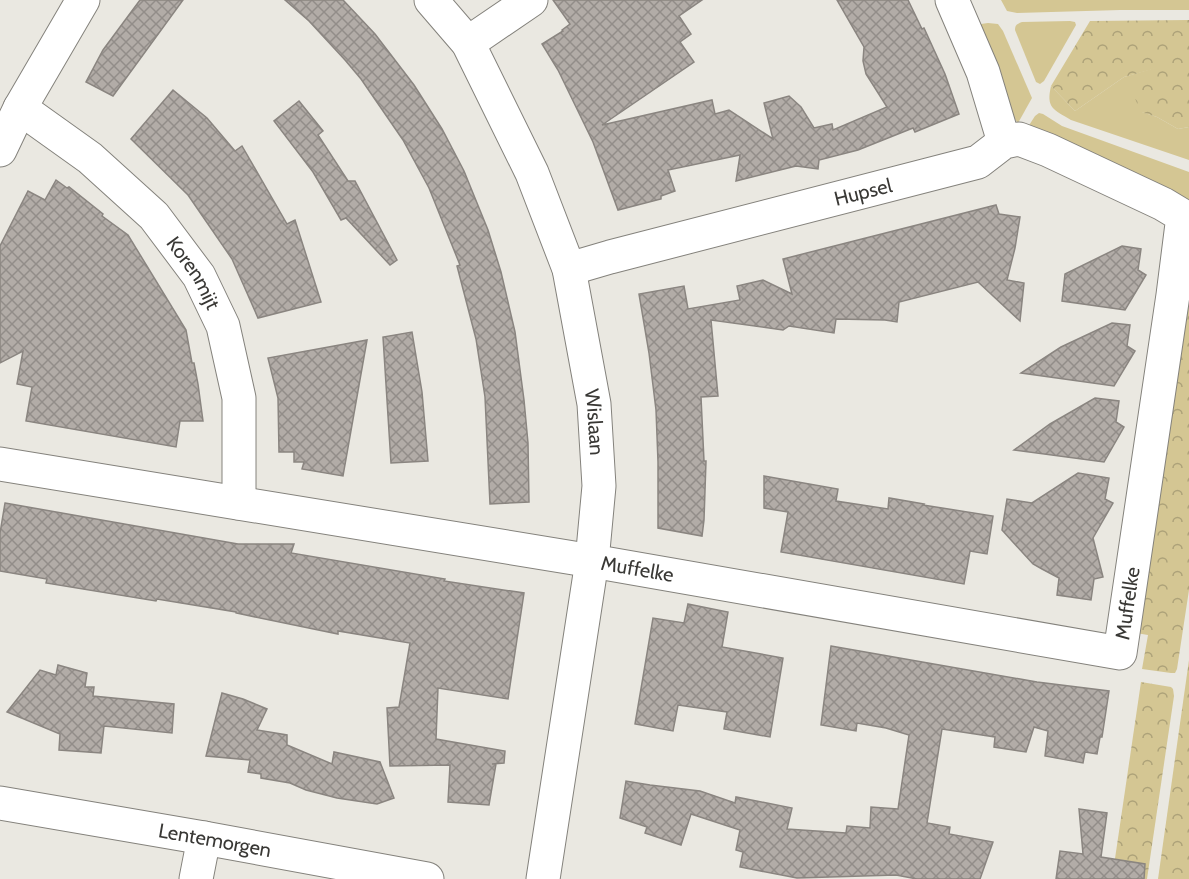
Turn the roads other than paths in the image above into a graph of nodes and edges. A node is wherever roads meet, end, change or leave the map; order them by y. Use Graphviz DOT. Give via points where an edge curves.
graph roads {
  1 [pos="83,0"];
  2 [pos="431,0"];
  3 [pos="531,0"];
  4 [pos="952,0"];
  5 [pos="468,43"];
  6 [pos="20,108"];
  7 [pos="1004,142"];
  8 [pos="0,150"];
  9 [pos="569,269"];
  10 [pos="0,464"];
  11 [pos="239,503"];
  12 [pos="592,561"];
  13 [pos="0,803"];
  14 [pos="204,838"];
  15 [pos="196,879"];
  16 [pos="427,879"];
  17 [pos="543,879"];
  1 -- 6 [label="street"];
  2 -- 5 [label="street, Wislaan"];
  3 -- 5 [label="street"];
  4 -- 7 [label="street" via="983,72"];
  5 -- 9 [label="street, Wislaan" via="532,173"];
  6 -- 8 [label="street"];
  6 -- 11 [label="street, Korenmijt" via="90,158 154,216 199,276 223,326 239,398"];
  7 -- 9 [label="street, Hupsel" via="978,162"];
  7 -- 12 [label="street, Muffelke" via="1018,139 1048,150 1183,216 1120,653"];
  9 -- 12 [label="street, Wislaan" via="594,404 599,486"];
  10 -- 11 [label="street"];
  11 -- 12 [label="street"];
  12 -- 17 [label="street, Wislaan"];
  13 -- 14 [label="street, Lentemorgen"];
  14 -- 15 [label="street"];
  14 -- 16 [label="street, Lentemorgen"];
}
